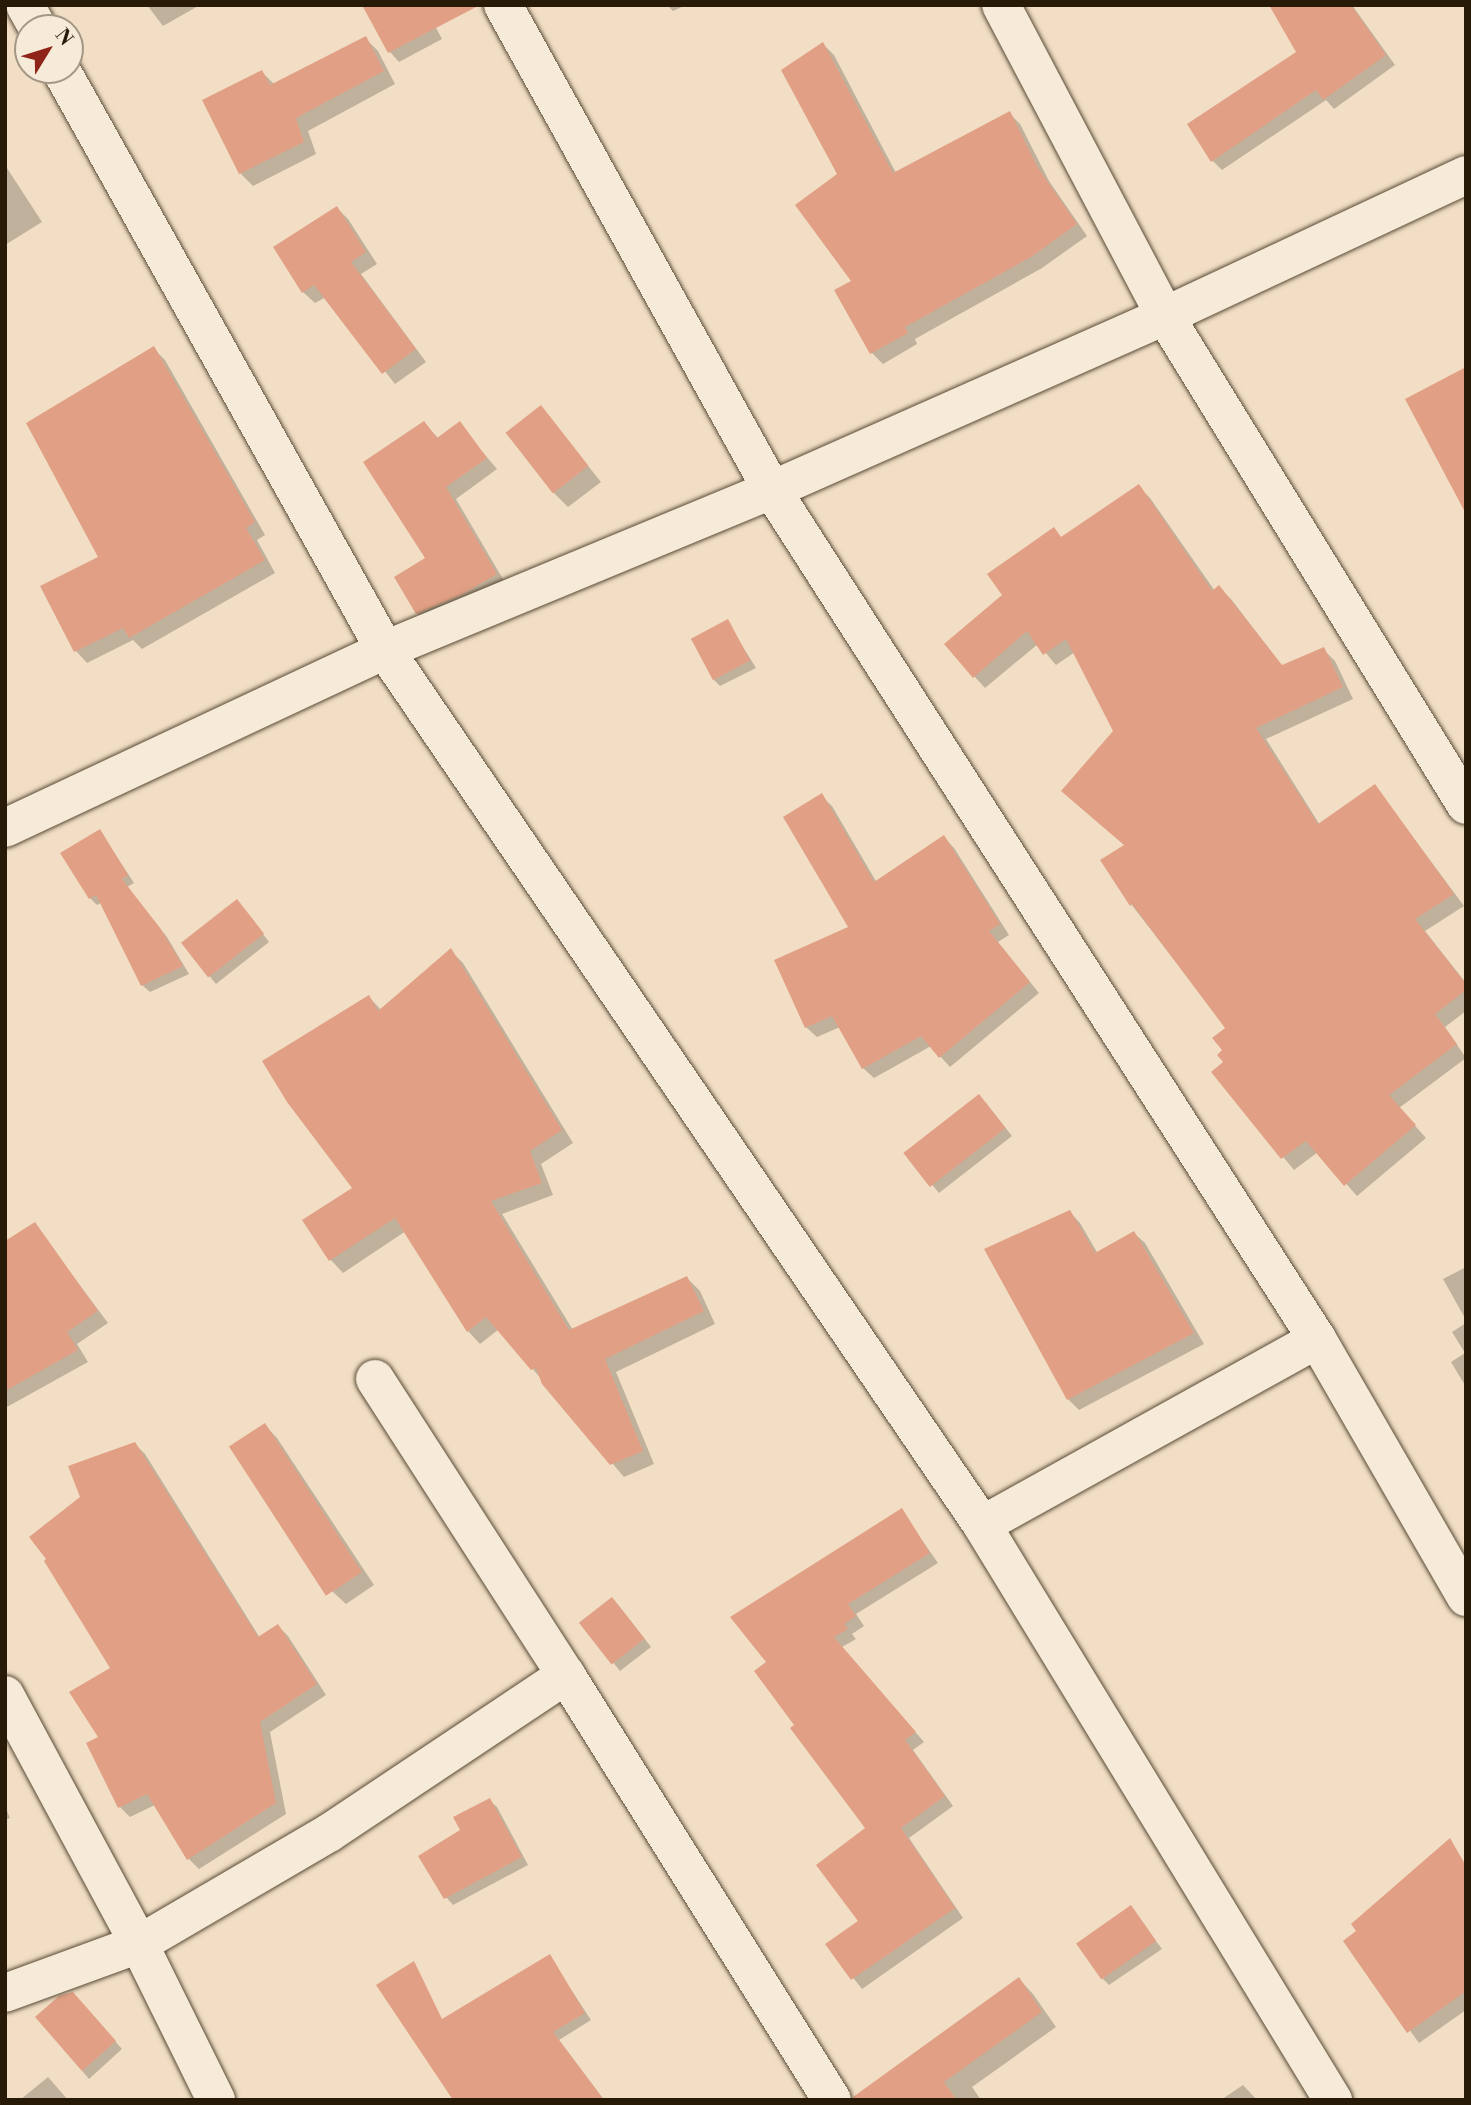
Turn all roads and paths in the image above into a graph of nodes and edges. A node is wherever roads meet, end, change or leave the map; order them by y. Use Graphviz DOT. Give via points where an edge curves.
graph roads {
  1 [pos="503,5"];
  2 [pos="1001,5"];
  3 [pos="69,84"];
  4 [pos="1466,175"];
  5 [pos="1165,316"];
  6 [pos="772,491"];
  7 [pos="384,650"];
  8 [pos="1466,805"];
  9 [pos="5,828"];
  10 [pos="1317,1339"];
  11 [pos="375,1379"];
  12 [pos="982,1525"];
  13 [pos="1466,1597"];
  14 [pos="566,1675"];
  15 [pos="5,1695"];
  16 [pos="139,1944"];
  17 [pos="5,1993"];
  18 [pos="216,2100"];
  19 [pos="832,2100"];
  20 [pos="1333,2100"];
  1 -- 6 [label="street"];
  2 -- 5 [label="street"];
  3 -- 7 [label="street"];
  4 -- 5 [label="street"];
  5 -- 6 [label="street"];
  5 -- 8 [label="street"];
  6 -- 7 [label="street"];
  6 -- 10 [label="street"];
  7 -- 9 [label="street"];
  7 -- 12 [label="street"];
  10 -- 12 [label="street"];
  10 -- 13 [label="street"];
  11 -- 14 [label="street"];
  12 -- 20 [label="street"];
  14 -- 16 [label="street" via="329,1833"];
  14 -- 19 [label="street"];
  15 -- 16 [label="street"];
  16 -- 17 [label="street"];
  16 -- 18 [label="street"];
}
